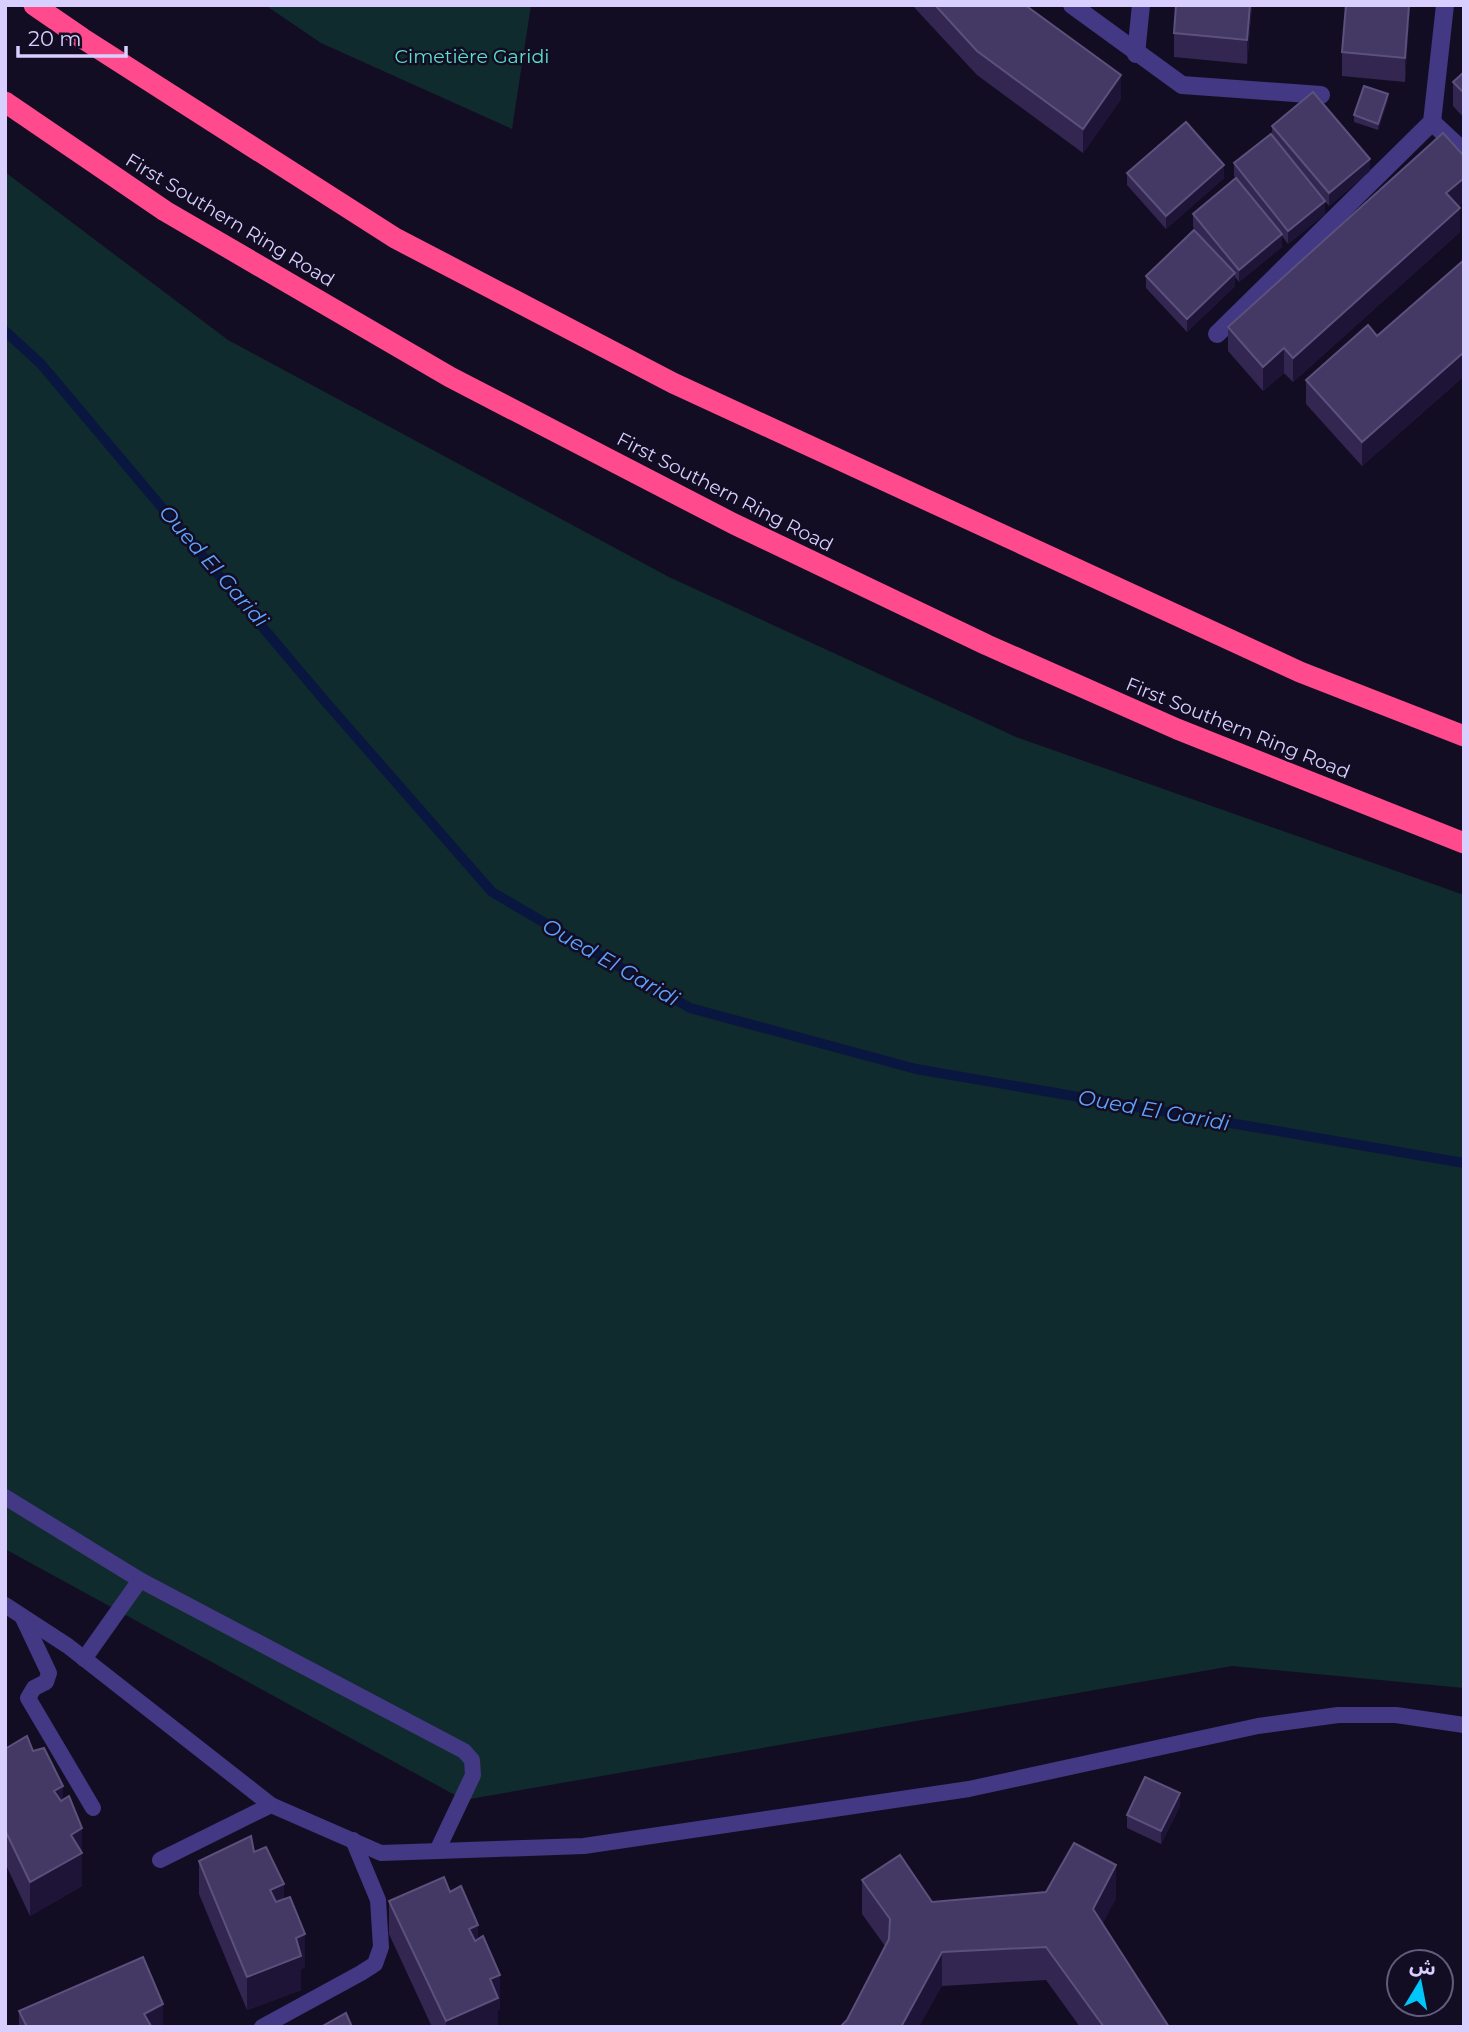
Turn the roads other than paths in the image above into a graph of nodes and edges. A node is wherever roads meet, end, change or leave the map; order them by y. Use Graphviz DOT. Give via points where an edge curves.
graph roads {
  1 [pos="34,5"];
  2 [pos="1072,5"];
  3 [pos="1141,5"];
  4 [pos="1445,5"];
  5 [pos="1136,54"];
  6 [pos="1321,95"];
  7 [pos="5,103"];
  8 [pos="1432,122"];
  9 [pos="1464,152"];
  10 [pos="1217,334"];
  11 [pos="1464,736"];
  12 [pos="1464,843"];
  13 [pos="5,1497"];
  14 [pos="140,1580"];
  15 [pos="5,1605"];
  16 [pos="22,1616"];
  17 [pos="83,1659"];
  18 [pos="1464,1725"];
  19 [pos="271,1805"];
  20 [pos="93,1808"];
  21 [pos="353,1840"];
  22 [pos="437,1851"];
  23 [pos="160,1860"];
  24 [pos="262,2027"];
  1 -- 11 [label="highway" via="395,238 661,377 1300,672"];
  2 -- 5 [label="street"];
  3 -- 5 [label="street"];
  4 -- 8 [label="street"];
  5 -- 6 [label="street" via="1182,85"];
  7 -- 12 [label="highway, First Southern Ring Road" via="165,211 450,377 732,523 987,646 1177,730"];
  8 -- 9 [label="street"];
  8 -- 10 [label="street"];
  13 -- 14 [label="lane"];
  14 -- 17 [label="lane"];
  14 -- 22 [label="lane" via="464,1751 472,1760 472,1775"];
  15 -- 16 [label="lane"];
  16 -- 17 [label="lane"];
  16 -- 20 [label="lane" via="49,1674 28,1698"];
  17 -- 19 [label="lane"];
  18 -- 22 [label="lane" via="1396,1715 1338,1715 1258,1726 956,1791 584,1846"];
  19 -- 21 [label="lane"];
  19 -- 23 [label="lane"];
  21 -- 22 [label="lane" via="381,1853"];
  21 -- 24 [label="lane" via="378,1900 381,1947 374,1964"];
}
